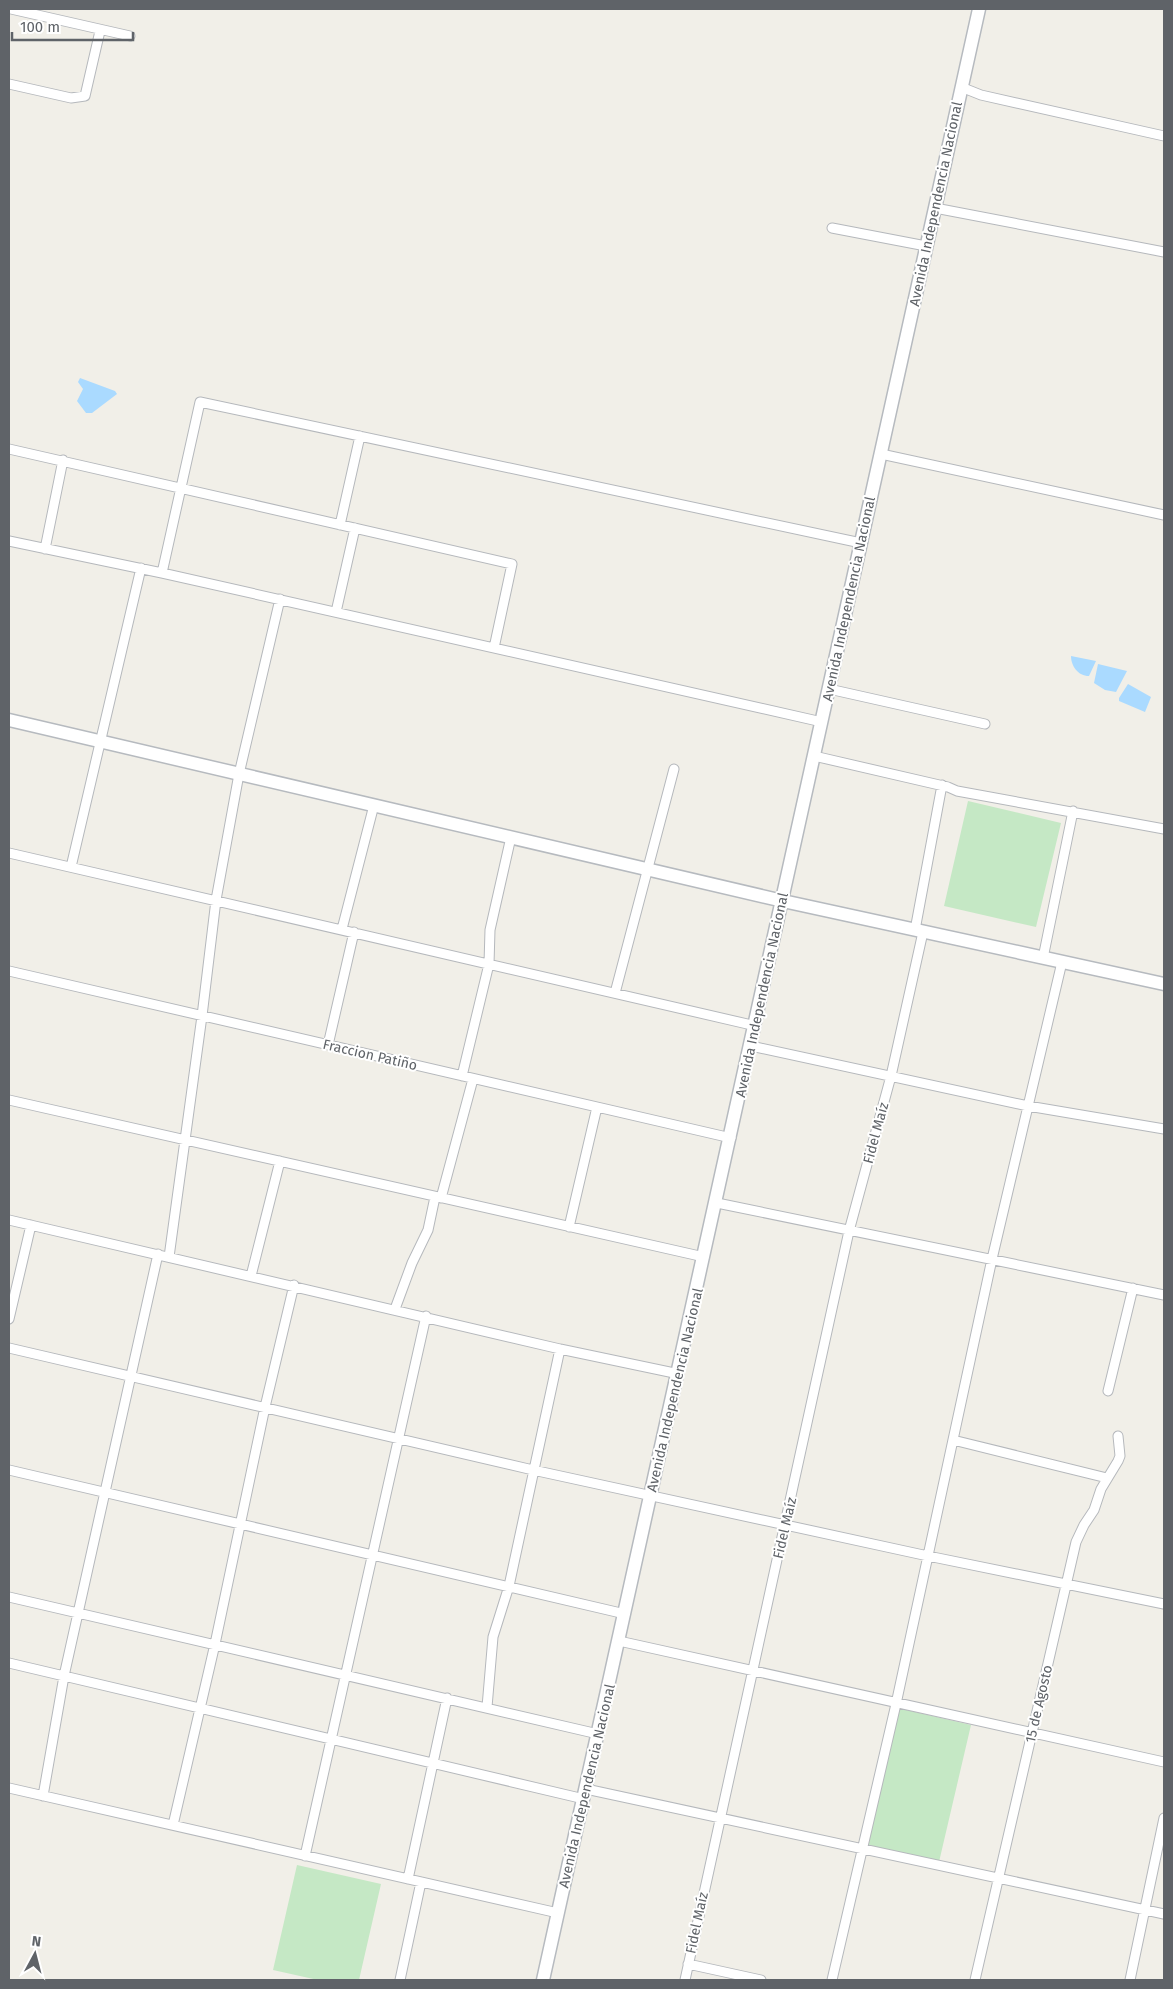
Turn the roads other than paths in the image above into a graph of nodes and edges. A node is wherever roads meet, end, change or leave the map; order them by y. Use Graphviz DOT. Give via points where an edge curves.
graph roads {
  1 [pos="11,9"];
  2 [pos="979,9"];
  3 [pos="100,31"];
  4 [pos="130,36"];
  5 [pos="9,84"];
  6 [pos="961,87"];
  7 [pos="1164,136"];
  8 [pos="934,208"];
  9 [pos="832,228"];
  10 [pos="926,246"];
  11 [pos="1164,252"];
  12 [pos="360,436"];
  13 [pos="9,449"];
  14 [pos="881,454"];
  15 [pos="63,460"];
  16 [pos="181,489"];
  17 [pos="1164,515"];
  18 [pos="340,525"];
  19 [pos="355,528"];
  20 [pos="9,541"];
  21 [pos="861,543"];
  22 [pos="45,549"];
  23 [pos="141,568"];
  24 [pos="162,573"];
  25 [pos="280,599"];
  26 [pos="336,612"];
  27 [pos="494,648"];
  28 [pos="829,689"];
  29 [pos="9,720"];
  30 [pos="822,722"];
  31 [pos="985,724"];
  32 [pos="100,741"];
  33 [pos="814,756"];
  34 [pos="674,769"];
  35 [pos="239,774"];
  36 [pos="942,785"];
  37 [pos="374,805"];
  38 [pos="1073,811"];
  39 [pos="1164,829"];
  40 [pos="511,837"];
  41 [pos="9,853"];
  42 [pos="71,867"];
  43 [pos="647,869"];
  44 [pos="216,900"];
  45 [pos="783,902"];
  46 [pos="342,929"];
  47 [pos="919,931"];
  48 [pos="354,932"];
  49 [pos="1043,958"];
  50 [pos="1062,962"];
  51 [pos="489,964"];
  52 [pos="9,971"];
  53 [pos="1164,984"];
  54 [pos="615,993"];
  55 [pos="202,1016"];
  56 [pos="756,1026"];
  57 [pos="328,1045"];
  58 [pos="751,1046"];
  59 [pos="462,1076"];
  60 [pos="891,1076"];
  61 [pos="473,1078"];
  62 [pos="9,1100"];
  63 [pos="1028,1106"];
  64 [pos="597,1107"];
  65 [pos="1164,1129"];
  66 [pos="731,1138"];
  67 [pos="184,1139"];
  68 [pos="280,1162"];
  69 [pos="438,1197"];
  70 [pos="717,1202"];
  71 [pos="9,1220"];
  72 [pos="31,1225"];
  73 [pos="569,1227"];
  74 [pos="849,1230"];
  75 [pos="158,1254"];
  76 [pos="168,1256"];
  77 [pos="704,1258"];
  78 [pos="992,1259"];
  79 [pos="251,1276"];
  80 [pos="294,1285"];
  81 [pos="1133,1288"];
  82 [pos="1164,1294"];
  83 [pos="395,1309"];
  84 [pos="426,1316"];
  85 [pos="9,1319"];
  86 [pos="9,1348"];
  87 [pos="560,1349"];
  88 [pos="678,1374"];
  89 [pos="131,1376"];
  90 [pos="1108,1392"];
  91 [pos="265,1407"];
  92 [pos="1118,1436"];
  93 [pos="398,1437"];
  94 [pos="953,1440"];
  95 [pos="9,1470"];
  96 [pos="534,1470"];
  97 [pos="1106,1478"];
  98 [pos="104,1492"];
  99 [pos="651,1495"];
  100 [pos="240,1525"];
  101 [pos="786,1525"];
  102 [pos="371,1554"];
  103 [pos="928,1556"];
  104 [pos="1067,1584"];
  105 [pos="509,1586"];
  106 [pos="9,1597"];
  107 [pos="1164,1604"];
  108 [pos="78,1613"];
  109 [pos="625,1614"];
  110 [pos="619,1641"];
  111 [pos="215,1644"];
  112 [pos="9,1663"];
  113 [pos="752,1669"];
  114 [pos="345,1674"];
  115 [pos="64,1676"];
  116 [pos="446,1698"];
  117 [pos="896,1704"];
  118 [pos="199,1706"];
  119 [pos="487,1708"];
  120 [pos="1032,1733"];
  121 [pos="598,1734"];
  122 [pos="331,1738"];
  123 [pos="433,1762"];
  124 [pos="1164,1762"];
  125 [pos="9,1788"];
  126 [pos="585,1794"];
  127 [pos="43,1796"];
  128 [pos="720,1818"];
  129 [pos="1164,1818"];
  130 [pos="172,1825"];
  131 [pos="862,1849"];
  132 [pos="305,1856"];
  133 [pos="1000,1878"];
  134 [pos="408,1879"];
  135 [pos="421,1882"];
  136 [pos="1144,1910"];
  137 [pos="558,1913"];
  138 [pos="1164,1914"];
  139 [pos="688,1964"];
  140 [pos="400,1980"];
  141 [pos="543,1980"];
  142 [pos="685,1980"];
  143 [pos="761,1980"];
  144 [pos="832,1980"];
  145 [pos="975,1980"];
  146 [pos="1130,1980"];
  1 -- 3 [label="street"];
  2 -- 6 [label="main road, Avenida Independencia Nacional"];
  3 -- 4 [label="street"];
  3 -- 5 [label="street" via="85,96 71,98"];
  6 -- 7 [label="street" via="981,95"];
  6 -- 8 [label="main road, Avenida Independencia Nacional"];
  8 -- 10 [label="main road, Avenida Independencia Nacional"];
  8 -- 11 [label="street"];
  9 -- 10 [label="street"];
  10 -- 14 [label="main road, Avenida Independencia Nacional"];
  12 -- 16 [label="street" via="200,402"];
  12 -- 18 [label="street"];
  12 -- 21 [label="street"];
  13 -- 15 [label="street"];
  14 -- 17 [label="street"];
  14 -- 21 [label="main road, Avenida Independencia Nacional"];
  15 -- 16 [label="street"];
  15 -- 22 [label="street"];
  16 -- 18 [label="street"];
  16 -- 24 [label="street"];
  18 -- 19 [label="street"];
  19 -- 26 [label="street"];
  19 -- 27 [label="street" via="512,564"];
  20 -- 22 [label="street"];
  21 -- 28 [label="main road, Avenida Independencia Nacional"];
  22 -- 23 [label="street"];
  23 -- 24 [label="street"];
  23 -- 32 [label="street"];
  24 -- 25 [label="street"];
  25 -- 26 [label="street"];
  25 -- 35 [label="street"];
  26 -- 27 [label="street"];
  27 -- 30 [label="street"];
  28 -- 30 [label="main road, Avenida Independencia Nacional"];
  28 -- 31 [label="street"];
  29 -- 32 [label="main road"];
  30 -- 33 [label="main road, Avenida Independencia Nacional"];
  32 -- 35 [label="main road"];
  32 -- 42 [label="street"];
  33 -- 36 [label="street"];
  33 -- 45 [label="main road, Avenida Independencia Nacional"];
  34 -- 43 [label="street"];
  35 -- 37 [label="main road"];
  35 -- 44 [label="street"];
  36 -- 38 [label="street" via="957,792"];
  36 -- 47 [label="street, Fidel Maíz"];
  37 -- 40 [label="main road"];
  37 -- 46 [label="street"];
  38 -- 39 [label="street"];
  38 -- 49 [label="street"];
  40 -- 43 [label="main road"];
  40 -- 51 [label="street" via="490,930"];
  41 -- 42 [label="street"];
  42 -- 44 [label="street"];
  43 -- 45 [label="main road"];
  43 -- 54 [label="street"];
  44 -- 46 [label="street"];
  44 -- 55 [label="street"];
  45 -- 47 [label="main road"];
  45 -- 56 [label="main road, Avenida Independencia Nacional"];
  46 -- 48 [label="street"];
  47 -- 49 [label="main road"];
  47 -- 60 [label="street, Fidel Maíz"];
  48 -- 51 [label="street"];
  48 -- 57 [label="street"];
  49 -- 50 [label="main road"];
  50 -- 53 [label="main road"];
  50 -- 63 [label="street"];
  51 -- 54 [label="street"];
  51 -- 59 [label="street"];
  52 -- 55 [label="street, Fraccion Patiño"];
  54 -- 56 [label="street"];
  55 -- 57 [label="street, Fraccion Patiño"];
  55 -- 67 [label="street"];
  56 -- 58 [label="main road, Avenida Independencia Nacional"];
  57 -- 59 [label="street, Fraccion Patiño"];
  58 -- 60 [label="street"];
  58 -- 66 [label="main road, Avenida Independencia Nacional"];
  59 -- 61 [label="street, Fraccion Patiño"];
  60 -- 63 [label="street"];
  60 -- 74 [label="street, Fidel Maíz"];
  61 -- 64 [label="street, Fraccion Patiño"];
  61 -- 69 [label="street"];
  62 -- 67 [label="street"];
  63 -- 65 [label="street"];
  63 -- 78 [label="street"];
  64 -- 66 [label="street, Fraccion Patiño"];
  64 -- 73 [label="street"];
  66 -- 70 [label="main road, Avenida Independencia Nacional"];
  67 -- 68 [label="street"];
  67 -- 76 [label="street"];
  68 -- 69 [label="street"];
  68 -- 79 [label="street"];
  69 -- 73 [label="street"];
  69 -- 83 [label="street" via="425,1238"];
  70 -- 74 [label="street"];
  70 -- 77 [label="main road, Avenida Independencia Nacional"];
  71 -- 72 [label="street"];
  72 -- 75 [label="street"];
  72 -- 85 [label="street"];
  73 -- 77 [label="street"];
  74 -- 78 [label="street"];
  74 -- 101 [label="street, Fidel Maíz"];
  75 -- 76 [label="street"];
  75 -- 89 [label="street"];
  76 -- 79 [label="street"];
  77 -- 88 [label="main road, Avenida Independencia Nacional"];
  78 -- 81 [label="street"];
  78 -- 94 [label="street"];
  79 -- 80 [label="street"];
  80 -- 83 [label="street"];
  80 -- 91 [label="street"];
  81 -- 82 [label="street"];
  81 -- 90 [label="street"];
  83 -- 84 [label="street"];
  84 -- 87 [label="street"];
  84 -- 93 [label="street"];
  86 -- 89 [label="street"];
  87 -- 88 [label="street"];
  87 -- 96 [label="street"];
  88 -- 99 [label="main road, Avenida Independencia Nacional"];
  89 -- 91 [label="street"];
  89 -- 98 [label="street"];
  91 -- 93 [label="street"];
  91 -- 100 [label="street"];
  92 -- 97 [label="street, 15 de Agosto" via="1120,1456"];
  93 -- 96 [label="street"];
  93 -- 102 [label="street"];
  94 -- 97 [label="street"];
  94 -- 103 [label="street"];
  95 -- 98 [label="street"];
  96 -- 99 [label="street"];
  96 -- 105 [label="street"];
  97 -- 104 [label="street, 15 de Agosto" via="1094,1510 1076,1542"];
  98 -- 100 [label="street"];
  98 -- 108 [label="street"];
  99 -- 101 [label="street"];
  99 -- 109 [label="main road, Avenida Independencia Nacional"];
  100 -- 102 [label="street"];
  100 -- 111 [label="street"];
  101 -- 103 [label="street"];
  101 -- 113 [label="street, Fidel Maíz"];
  102 -- 105 [label="street"];
  102 -- 114 [label="street"];
  103 -- 104 [label="street"];
  103 -- 117 [label="street"];
  104 -- 107 [label="street"];
  104 -- 120 [label="street, 15 de Agosto"];
  105 -- 109 [label="street"];
  105 -- 119 [label="street" via="493,1637"];
  106 -- 108 [label="street"];
  108 -- 111 [label="street"];
  108 -- 115 [label="street"];
  109 -- 110 [label="main road, Avenida Independencia Nacional"];
  110 -- 113 [label="street"];
  110 -- 121 [label="main road, Avenida Independencia Nacional"];
  111 -- 114 [label="street"];
  111 -- 118 [label="street"];
  112 -- 115 [label="street"];
  113 -- 117 [label="street"];
  113 -- 128 [label="street, Fidel Maíz"];
  114 -- 116 [label="street"];
  114 -- 122 [label="street"];
  115 -- 118 [label="street"];
  115 -- 127 [label="street"];
  116 -- 119 [label="street"];
  116 -- 123 [label="street"];
  117 -- 120 [label="street"];
  117 -- 131 [label="street"];
  118 -- 122 [label="street"];
  118 -- 130 [label="street"];
  119 -- 121 [label="street"];
  120 -- 124 [label="street"];
  120 -- 133 [label="street, 15 de Agosto"];
  121 -- 126 [label="main road, Avenida Independencia Nacional"];
  122 -- 123 [label="street"];
  122 -- 132 [label="street"];
  123 -- 126 [label="street"];
  123 -- 134 [label="street"];
  125 -- 127 [label="street"];
  126 -- 128 [label="street"];
  126 -- 137 [label="main road, Avenida Independencia Nacional"];
  127 -- 130 [label="street"];
  128 -- 131 [label="street"];
  128 -- 139 [label="street, Fidel Maíz"];
  129 -- 136 [label="street"];
  130 -- 132 [label="street"];
  131 -- 133 [label="street"];
  131 -- 144 [label="street"];
  132 -- 134 [label="street"];
  133 -- 136 [label="street"];
  133 -- 145 [label="street, 15 de Agosto"];
  134 -- 135 [label="street"];
  135 -- 137 [label="street"];
  135 -- 140 [label="street"];
  136 -- 138 [label="street"];
  136 -- 146 [label="street"];
  137 -- 141 [label="main road, Avenida Independencia Nacional"];
  139 -- 142 [label="street, Fidel Maíz"];
  139 -- 143 [label="street"];
}
